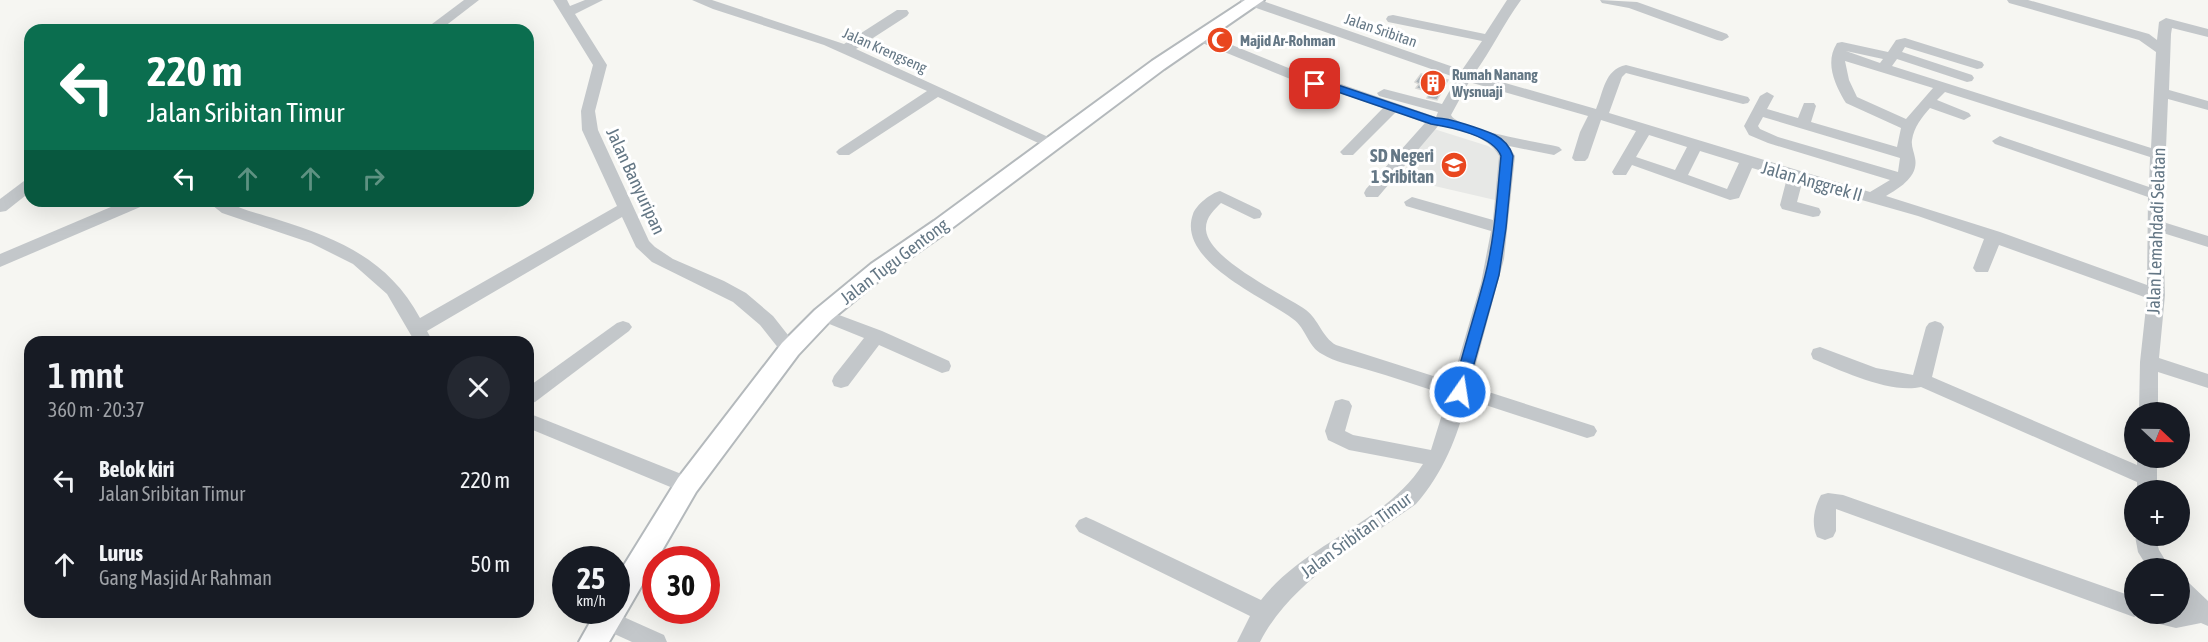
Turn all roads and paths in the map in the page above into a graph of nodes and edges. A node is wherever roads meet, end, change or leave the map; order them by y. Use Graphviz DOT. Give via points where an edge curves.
graph roads {
  1 [pos="472,0"];
  2 [pos="596,0"];
  3 [pos="699,0"];
  4 [pos="1514,0"];
  5 [pos="1607,0"];
  6 [pos="2014,0"];
  7 [pos="1252,1"];
  8 [pos="564,6"];
  9 [pos="1407,10"];
  10 [pos="902,13"];
  11 [pos="1393,19"];
  12 [pos="439,24"];
  13 [pos="1492,33"];
  14 [pos="2208,33"];
  15 [pos="1200,36"];
  16 [pos="1722,37"];
  17 [pos="846,49"];
  18 [pos="2163,50"];
  19 [pos="1890,60"];
  20 [pos="1465,76"];
  21 [pos="1967,78"];
  22 [pos="1353,84"];
  23 [pos="1941,88"];
  24 [pos="937,91"];
  25 [pos="2004,91"];
  26 [pos="1958,92"];
  27 [pos="2162,93"];
  28 [pos="1374,95"];
  29 [pos="1767,96"];
  30 [pos="1743,100"];
  31 [pos="1928,102"];
  32 [pos="1995,104"];
  33 [pos="1809,106"];
  34 [pos="2208,106"];
  35 [pos="1392,108"];
  36 [pos="1758,111"];
  37 [pos="1596,114"];
  38 [pos="1964,116"];
  39 [pos="1442,117"];
  40 [pos="1856,122"];
  41 [pos="1803,124"];
  42 [pos="1910,126"];
  43 [pos="1644,130"];
  44 [pos="1492,138"];
  45 [pos="1850,138"];
  46 [pos="1773,140"];
  47 [pos="2000,141"];
  48 [pos="1052,144"];
  49 [pos="1695,146"];
  50 [pos="1554,150"];
  51 [pos="1348,152"];
  52 [pos="844,153"];
  53 [pos="1907,155"];
  54 [pos="2159,155"];
  55 [pos="1580,158"];
  56 [pos="1747,162"];
  57 [pos="1763,167"];
  58 [pos="1796,176"];
  59 [pos="1679,178"];
  60 [pos="1900,178"];
  61 [pos="24,188"];
  62 [pos="1372,193"];
  63 [pos="2157,195"];
  64 [pos="1871,198"];
  65 [pos="1412,202"];
  66 [pos="0,207"];
  67 [pos="126,207"];
  68 [pos="224,207"];
  69 [pos="626,207"];
  70 [pos="1813,212"];
  71 [pos="1254,214"];
  72 [pos="2155,225"];
  73 [pos="1500,228"];
  74 [pos="1994,236"];
  75 [pos="2208,242"];
  76 [pos="0,261"];
  77 [pos="1982,268"];
  78 [pos="2156,295"];
  79 [pos="823,315"];
  80 [pos="623,327"];
  81 [pos="1935,327"];
  82 [pos="420,336"];
  83 [pos="876,336"];
  84 [pos="790,349"];
  85 [pos="1820,354"];
  86 [pos="2149,363"];
  87 [pos="942,366"];
  88 [pos="1923,380"];
  89 [pos="841,381"];
  90 [pos="2208,381"];
  91 [pos="1460,391"];
  92 [pos="534,393"];
  93 [pos="2148,402"];
  94 [pos="1342,406"];
  95 [pos="534,422"];
  96 [pos="1587,432"];
  97 [pos="1436,459"];
  98 [pos="2138,480"];
  99 [pos="687,485"];
  100 [pos="1086,526"];
  101 [pos="1826,531"];
  102 [pos="630,580"];
  103 [pos="2190,599"];
  104 [pos="2124,603"];
  105 [pos="1264,612"];
  106 [pos="2206,615"];
  107 [pos="2190,617"];
  108 [pos="618,624"];
  109 [pos="656,642"];
  110 [pos="1248,642"];
  1 -- 12 [label="street"];
  2 -- 8 [label="street"];
  3 -- 17 [label="street, Jalan Krengseng"];
  4 -- 13 [label="street"];
  5 -- 16 [label="street"];
  6 -- 18 [label="street" via="2144,37"];
  7 -- 15 [label="main road, Jalan Tugu Gentong"];
  7 -- 20 [label="street, Jalan Sribitan"];
  8 -- 69 [label="street, Jalan Banyuripan" via="600,65 588,111 590,130"];
  9 -- 13 [label="street"];
  10 -- 17 [label="street"];
  11 -- 13 [label="street"];
  13 -- 20 [label="street"];
  14 -- 18 [label="street, Jalan Lemahdadi Selatan" via="2166,22"];
  15 -- 28 [label="street" via="1315,84"];
  15 -- 48 [label="main road, Jalan Tugu Gentong"];
  17 -- 24 [label="street, Jalan Krengseng"];
  18 -- 27 [label="street, Jalan Lemahdadi Selatan"];
  19 -- 21 [label="street"];
  19 -- 21 [label="street" via="1901,43 1911,43 1979,61"];
  19 -- 23 [label="street"];
  19 -- 42 [label="street" via="1838,54 1842,81 1851,100"];
  20 -- 37 [label="street, Jalan Anggrek II"];
  20 -- 39 [label="street"];
  21 -- 26 [label="street"];
  22 -- 28 [label="street"];
  23 -- 26 [label="street"];
  23 -- 31 [label="street"];
  24 -- 48 [label="street, Jalan Krengseng"];
  24 -- 52 [label="street"];
  25 -- 32 [label="street"];
  26 -- 32 [label="street"];
  27 -- 34 [label="street"];
  27 -- 54 [label="street, Jalan Lemahdadi Selatan"];
  28 -- 35 [label="street"];
  28 -- 39 [label="street"];
  29 -- 36 [label="street"];
  30 -- 37 [label="street" via="1626,69 1615,76 1602,111"];
  31 -- 38 [label="street"];
  31 -- 42 [label="street"];
  32 -- 54 [label="street" via="2042,111"];
  33 -- 41 [label="street"];
  35 -- 39 [label="street"];
  35 -- 51 [label="street"];
  36 -- 41 [label="street"];
  36 -- 46 [label="street" via="1750,129"];
  37 -- 43 [label="street, Jalan Anggrek II"];
  37 -- 55 [label="street"];
  39 -- 44 [label="street" via="1455,126"];
  39 -- 62 [label="street"];
  40 -- 45 [label="street"];
  41 -- 45 [label="street"];
  42 -- 53 [label="street" via="1904,142"];
  43 -- 49 [label="street, Jalan Anggrek II"];
  43 -- 59 [label="street" via="1624,165"];
  44 -- 50 [label="street"];
  44 -- 73 [label="street, Jalan Sribitan Timur" via="1507,156"];
  45 -- 53 [label="street"];
  46 -- 57 [label="street"];
  46 -- 60 [label="street"];
  47 -- 63 [label="street"];
  48 -- 79 [label="main road, Jalan Tugu Gentong" via="879,268"];
  49 -- 56 [label="street, Jalan Anggrek II"];
  49 -- 59 [label="street"];
  53 -- 60 [label="street" via="1908,166"];
  54 -- 63 [label="street, Jalan Lemahdadi Selatan"];
  56 -- 57 [label="street, Jalan Anggrek II"];
  56 -- 59 [label="street" via="1730,195"];
  57 -- 58 [label="street, Jalan Anggrek II"];
  58 -- 64 [label="street, Jalan Anggrek II"];
  58 -- 70 [label="street" via="1788,205"];
  60 -- 64 [label="street"];
  61 -- 66 [label="street"];
  63 -- 72 [label="street, Jalan Lemahdadi Selatan"];
  64 -- 74 [label="street, Jalan Anggrek II"];
  65 -- 73 [label="street"];
  67 -- 76 [label="street"];
  68 -- 82 [label="street" via="332,245 359,262 393,289"];
  69 -- 82 [label="street"];
  69 -- 84 [label="street, Jalan Banyuripan" via="650,254 719,285 750,304"];
  71 -- 91 [label="street" via="1220,196 1200,216 1200,241 1236,276 1307,320 1327,349"];
  72 -- 75 [label="street"];
  72 -- 78 [label="street, Jalan Lemahdadi Selatan"];
  73 -- 91 [label="street, Jalan Sribitan Timur" via="1492,275"];
  74 -- 77 [label="street"];
  74 -- 78 [label="street, Jalan Anggrek II"];
  78 -- 86 [label="street, Jalan Lemahdadi Selatan"];
  79 -- 83 [label="street"];
  79 -- 84 [label="main road, Jalan Tugu Gentong"];
  80 -- 92 [label="street"];
  81 -- 88 [label="street"];
  83 -- 87 [label="street"];
  83 -- 89 [label="street"];
  84 -- 99 [label="main road, Jalan Tugu Gentong"];
  85 -- 88 [label="street" via="1856,369 1909,383"];
  86 -- 90 [label="street"];
  86 -- 93 [label="street, Jalan Lemahdadi Selatan"];
  88 -- 98 [label="street"];
  91 -- 96 [label="street"];
  91 -- 97 [label="street, Jalan Sribitan Timur"];
  94 -- 97 [label="street" via="1335,431 1340,438"];
  95 -- 99 [label="street"];
  97 -- 105 [label="street, Jalan Sribitan Timur" via="1424,484 1292,581"];
  99 -- 102 [label="main road, Jalan Tugu Gentong"];
  100 -- 105 [label="street"];
  101 -- 104 [label="street" via="1824,513 1828,501 1836,501"];
  103 -- 106 [label="street"];
  105 -- 110 [label="street, Jalan Sribitan Timur"];
  106 -- 107 [label="street"];
  108 -- 109 [label="street"];
}
